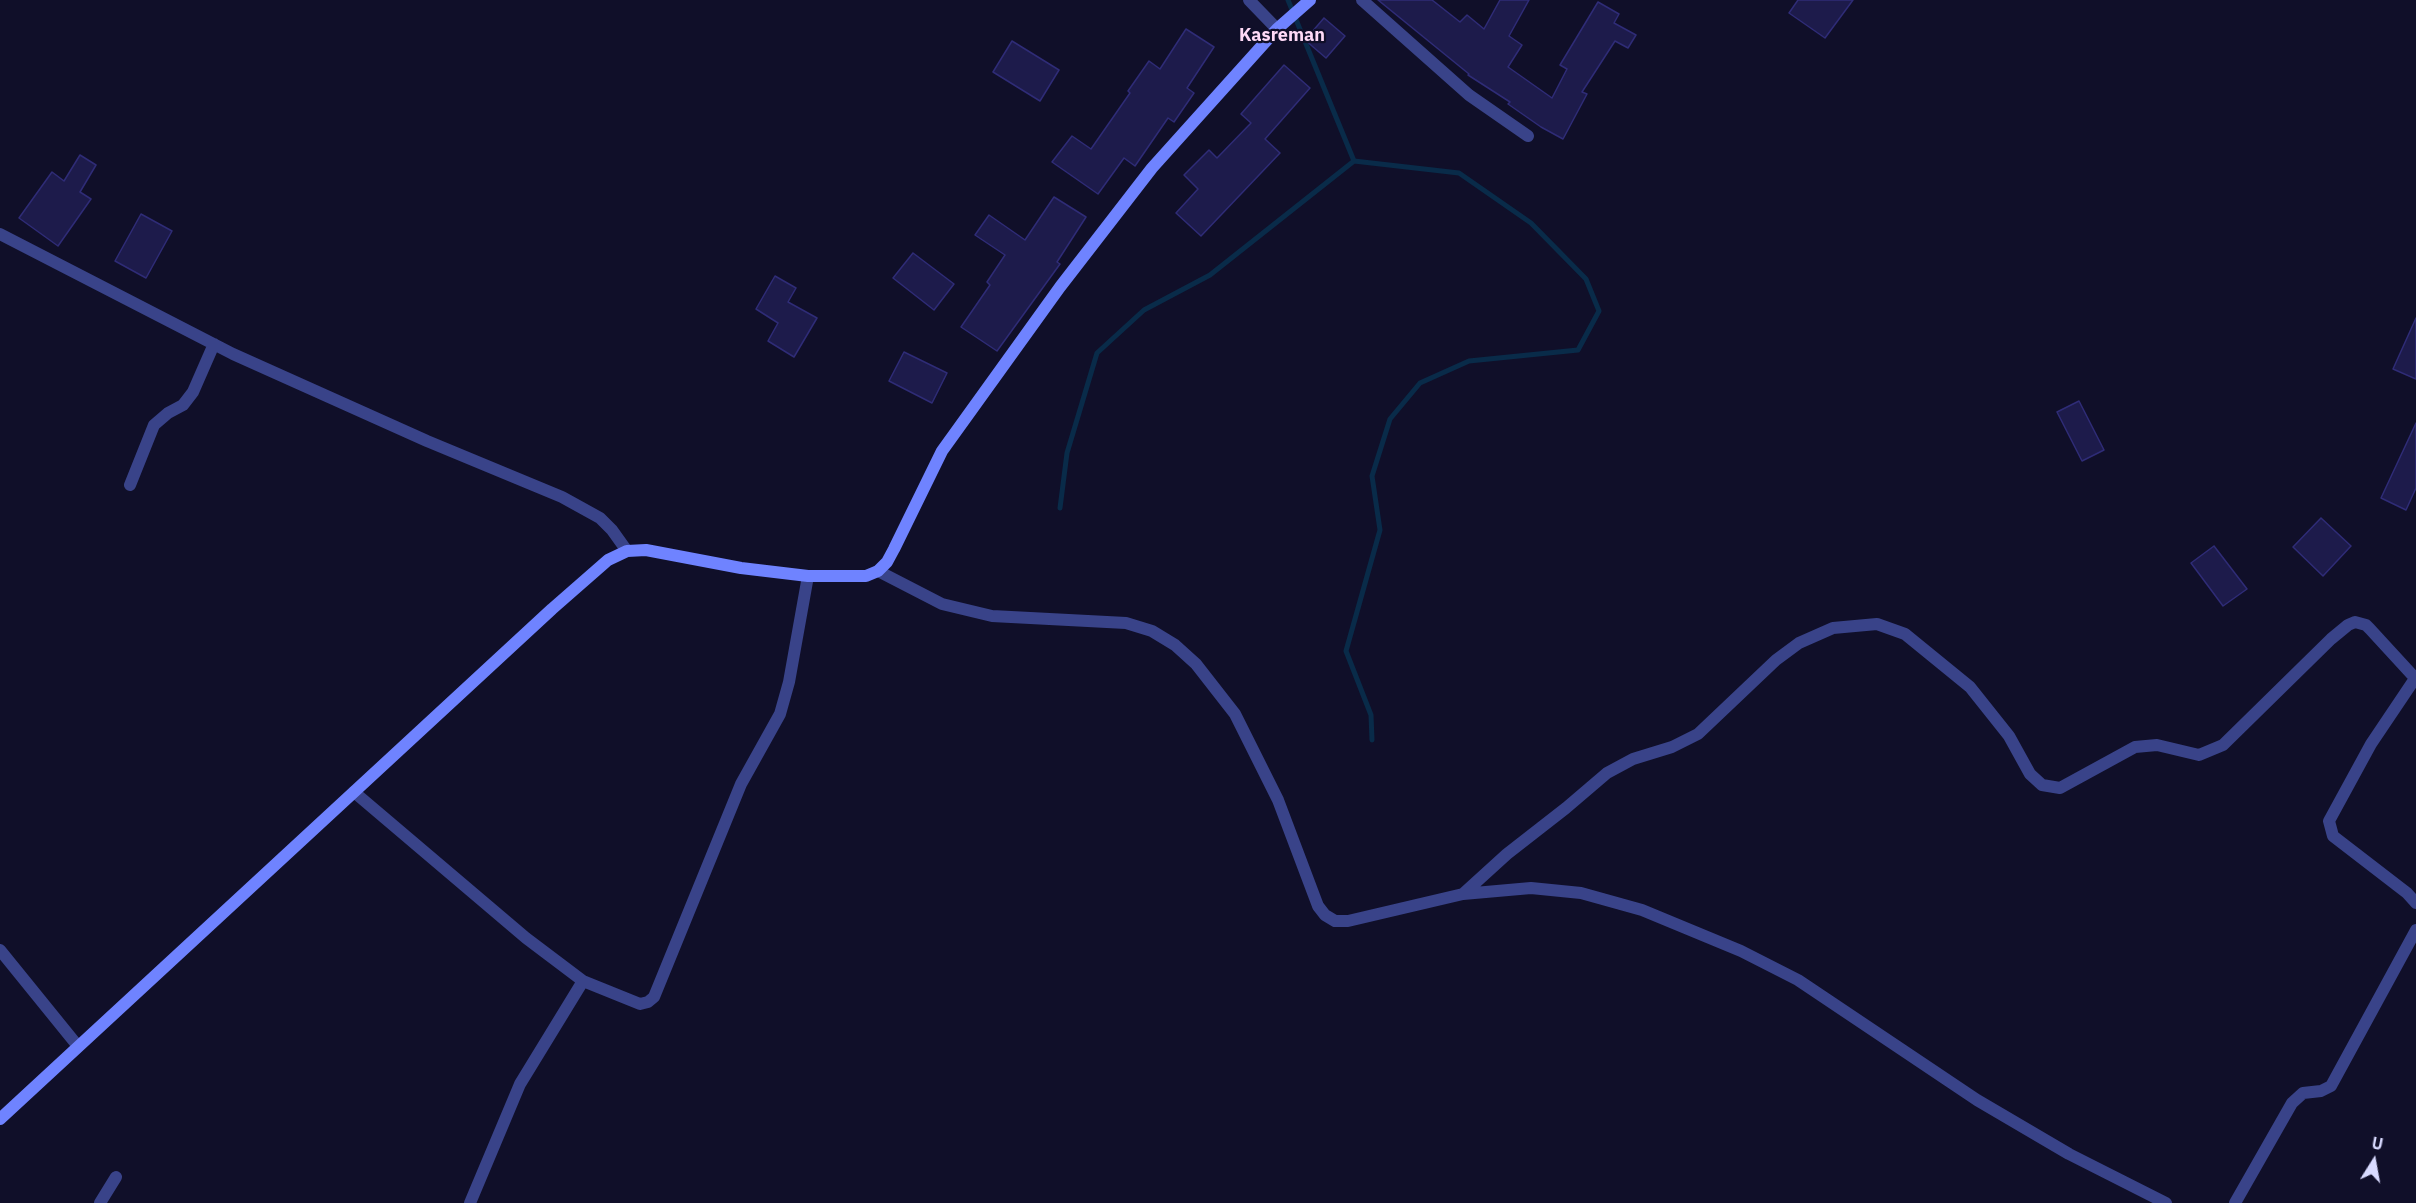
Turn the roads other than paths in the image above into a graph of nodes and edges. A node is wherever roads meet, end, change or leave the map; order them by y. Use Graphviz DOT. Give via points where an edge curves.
graph roads {
  1 [pos="1249,0"];
  2 [pos="1362,0"];
  3 [pos="1308,2"];
  4 [pos="1277,29"];
  5 [pos="1528,136"];
  6 [pos="0,234"];
  7 [pos="214,344"];
  8 [pos="130,485"];
  9 [pos="627,551"];
  10 [pos="878,571"];
  11 [pos="808,576"];
  12 [pos="2416,678"];
  13 [pos="354,792"];
  14 [pos="1463,894"];
  15 [pos="2416,903"];
  16 [pos="2416,930"];
  17 [pos="0,950"];
  18 [pos="583,981"];
  19 [pos="77,1045"];
  20 [pos="0,1119"];
  21 [pos="116,1177"];
  22 [pos="100,1203"];
  23 [pos="470,1203"];
  24 [pos="2166,1203"];
  25 [pos="2235,1203"];
  1 -- 4 [label="street"];
  2 -- 5 [label="street" via="1469,94"];
  3 -- 4 [label="street"];
  4 -- 10 [label="street" via="1152,168 1060,287 942,451 894,549"];
  6 -- 7 [label="street"];
  7 -- 8 [label="street" via="193,392 183,405 154,425"];
  7 -- 9 [label="street" via="427,441 562,497 600,518"];
  9 -- 11 [label="street" via="646,550"];
  9 -- 13 [label="street" via="608,560 552,609"];
  10 -- 11 [label="street" via="866,576"];
  10 -- 14 [label="street" via="942,604 992,616 1126,623 1152,631 1175,645 1196,664 1235,714 1278,800 1318,906 1335,921"];
  11 -- 18 [label="street" via="780,714 741,784 654,997 640,1004"];
  12 -- 14 [label="street" via="2366,625 2355,622 2331,639 2223,745 2199,755 2157,745 2135,747 2060,788 2042,785 2030,774 2009,736 1970,687 1905,634 1877,624 1833,628 1799,643 1776,660 1698,734 1607,773"];
  12 -- 15 [label="street" via="2371,744 2328,821 2333,836"];
  13 -- 18 [label="street" via="526,938"];
  13 -- 19 [label="street"];
  14 -- 24 [label="street" via="1531,888 1581,893 1642,910 1741,951 1798,980 1977,1100 2069,1154"];
  16 -- 25 [label="street" via="2331,1086 2303,1093 2292,1103"];
  17 -- 19 [label="street"];
  18 -- 23 [label="street" via="520,1084"];
  19 -- 20 [label="street"];
  21 -- 22 [label="street"];
}
